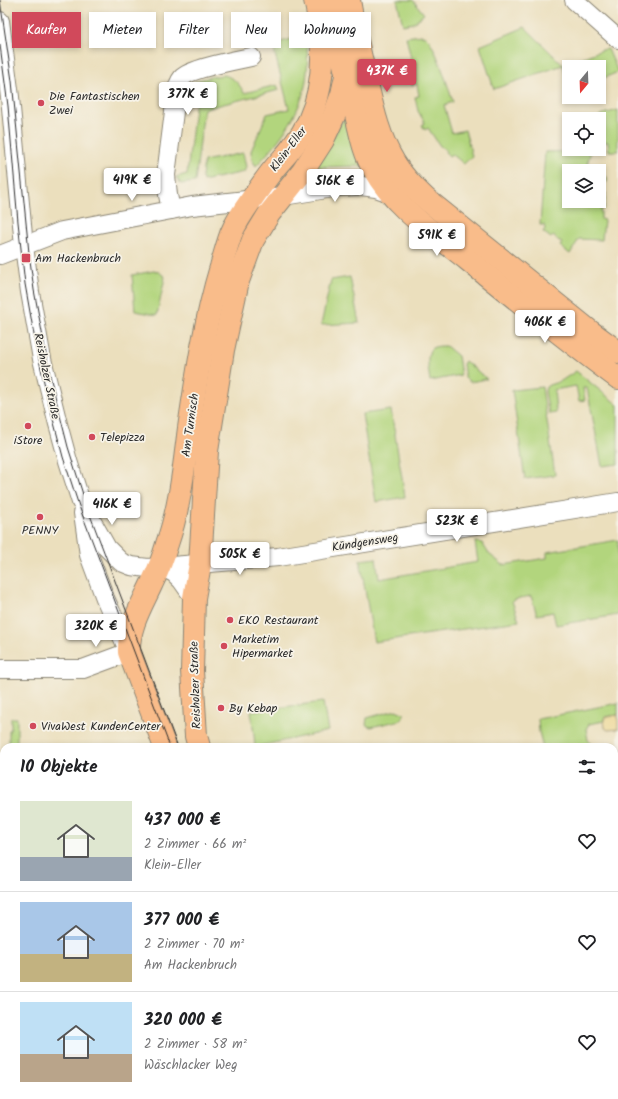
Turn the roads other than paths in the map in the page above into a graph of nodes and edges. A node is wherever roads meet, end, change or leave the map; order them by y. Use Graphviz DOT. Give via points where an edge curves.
graph roads {
  1 [pos="315,0"];
  2 [pos="330,0"];
  3 [pos="349,0"];
  4 [pos="574,0"];
  5 [pos="351,12"];
  6 [pos="0,20"];
  7 [pos="618,39"];
  8 [pos="350,48"];
  9 [pos="358,48"];
  10 [pos="251,57"];
  11 [pos="346,76"];
  12 [pos="390,193"];
  13 [pos="283,196"];
  14 [pos="252,199"];
  15 [pos="171,210"];
  16 [pos="24,246"];
  17 [pos="0,255"];
  18 [pos="524,306"];
  19 [pos="618,353"];
  20 [pos="618,378"];
  21 [pos="81,502"];
  22 [pos="618,502"];
  23 [pos="200,564"];
  24 [pos="159,567"];
  25 [pos="194,598"];
  26 [pos="129,652"];
  27 [pos="0,669"];
  28 [pos="163,743"];
  29 [pos="198,743"];
  1 -- 14 [label="main road, Klein-Eller" via="322,47 321,82 316,101 298,139"];
  2 -- 11 [label="main road, Klein-Eller"];
  3 -- 5 [label="main road, Klein-Eller"];
  4 -- 7 [label="street"];
  6 -- 16 [label="street, Reisholzer Straße"];
  8 -- 11 [label="main road, Klein-Eller"];
  9 -- 19 [label="main road, Klein-Eller" via="384,143 411,185"];
  10 -- 15 [label="street" via="192,72 178,84 166,175"];
  11 -- 12 [label="main road, Klein-Eller" via="366,154 372,168"];
  11 -- 13 [label="main road, Klein-Eller" via="342,94 323,140"];
  12 -- 13 [label="street" via="376,188 353,186"];
  12 -- 18 [label="main road, Klein-Eller" via="428,228"];
  13 -- 14 [label="street"];
  13 -- 23 [label="main road, Am Turnisch" via="253,240 238,281 223,350 207,451"];
  14 -- 15 [label="street"];
  14 -- 24 [label="main road, Am Turnisch" via="237,220 230,236 216,283 201,346 180,496"];
  15 -- 16 [label="street" via="62,231"];
  16 -- 17 [label="street"];
  16 -- 21 [label="street, Reisholzer Straße" via="42,359"];
  18 -- 19 [label="street" via="548,312 593,348"];
  18 -- 20 [label="main road, Klein-Eller"];
  21 -- 24 [label="street, Reisholzer Straße" via="107,548 121,562 131,566"];
  21 -- 26 [label="street, Reisholzer Straße" via="89,555"];
  22 -- 23 [label="street, Kündgensweg" via="278,557"];
  23 -- 24 [label="street, Kündgensweg"];
  23 -- 25 [label="main road, Reisholzer Straße"];
  24 -- 25 [label="street, Reisholzer Straße" via="174,573"];
  24 -- 26 [label="main road, Am Turnisch" via="135,619 129,639"];
  25 -- 29 [label="main road, Reisholzer Straße" via="192,671"];
  26 -- 27 [label="street" via="83,669"];
  26 -- 28 [label="main road, Reisholzer Straße"];
}
